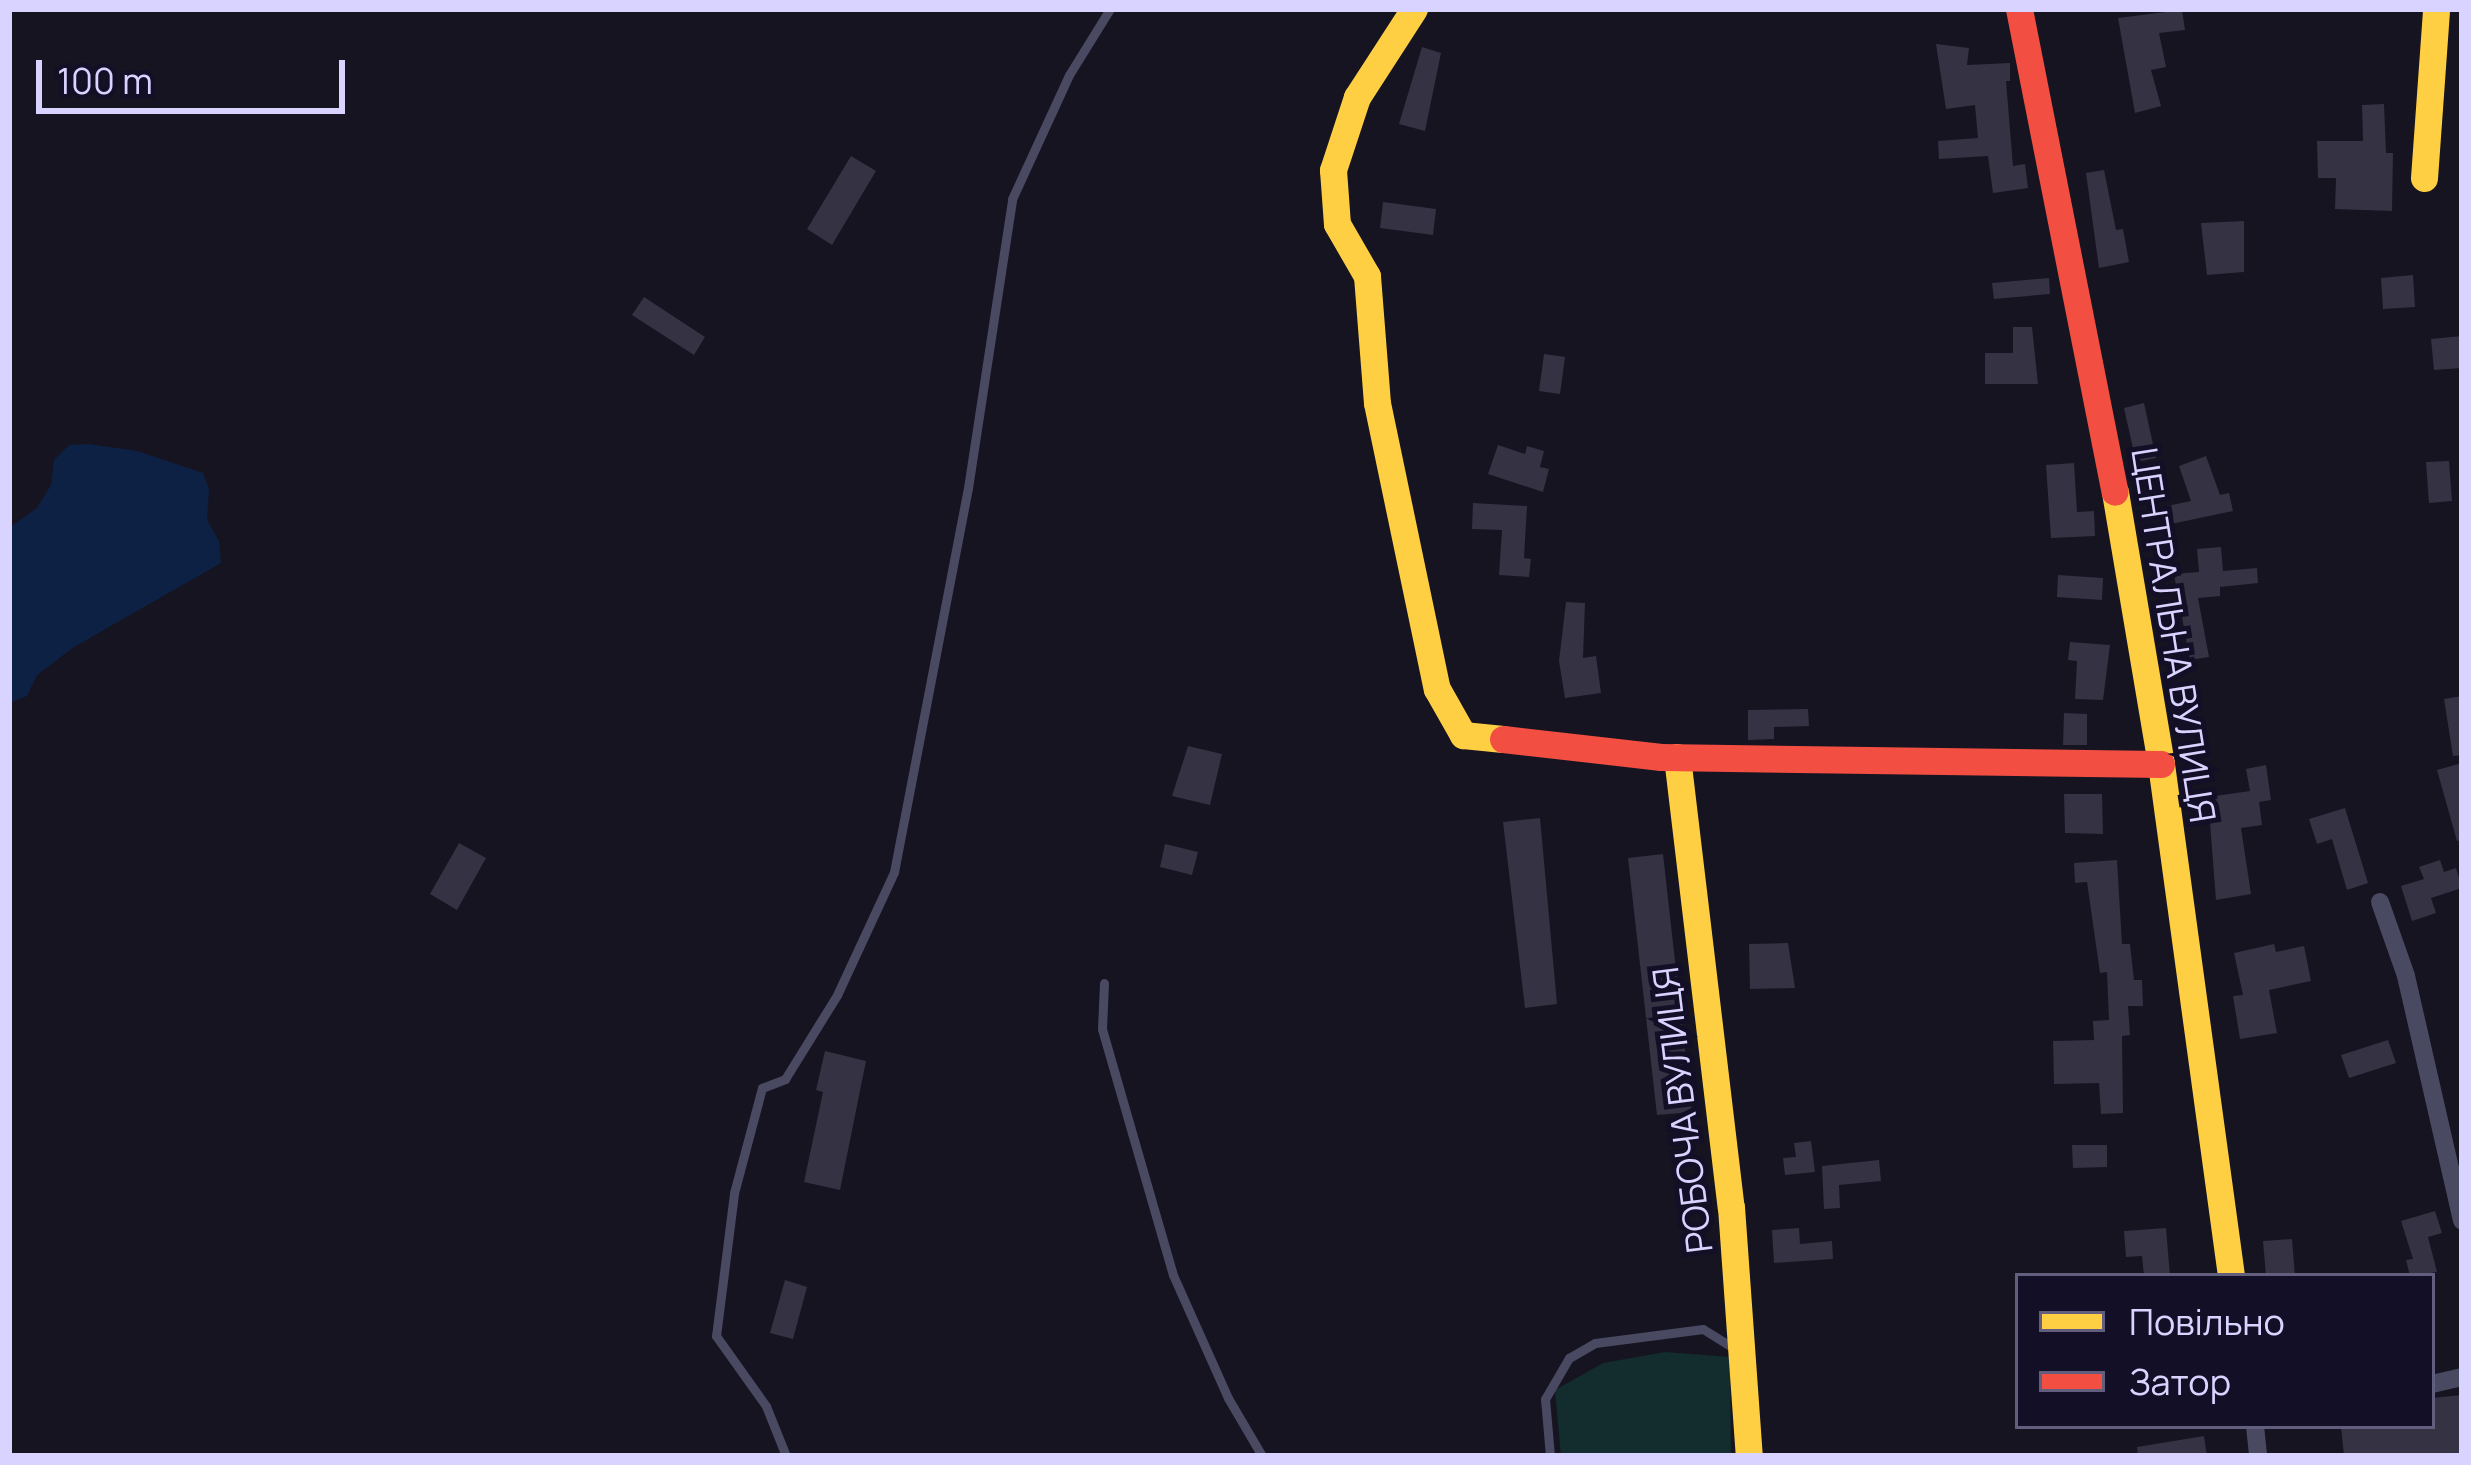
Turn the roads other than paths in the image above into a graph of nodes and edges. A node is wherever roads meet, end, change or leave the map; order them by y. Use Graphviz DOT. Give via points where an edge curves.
graph roads {
  1 [pos="1110,9"];
  2 [pos="1414,9"];
  3 [pos="2020,9"];
  4 [pos="2436,9"];
  5 [pos="2424,178"];
  6 [pos="1676,758"];
  7 [pos="2161,764"];
  8 [pos="2380,902"];
  9 [pos="1104,983"];
  10 [pos="2462,1221"];
  11 [pos="2231,1273"];
  12 [pos="1744,1354"];
  13 [pos="786,1456"];
  14 [pos="1262,1456"];
  15 [pos="1550,1456"];
  16 [pos="1749,1456"];
  1 -- 13 [label="lane" via="1069,75 1012,199 968,488 894,872 816,1029 785,1079 762,1088 734,1193 716,1336 766,1406"];
  2 -- 6 [label="street" via="1358,97 1334,170 1337,224 1367,276 1369,343 1438,689 1463,735"];
  3 -- 7 [label="street, ЦЕНТРАЛЬНА ВУЛИЦЯ"];
  4 -- 5 [label="street"];
  6 -- 7 [label="street"];
  6 -- 12 [label="street, РОБОЧА ВУЛИЦЯ"];
  7 -- 11 [label="street, ЦЕНТРАЛЬНА ВУЛИЦЯ"];
  8 -- 10 [label="street" via="2406,976"];
  9 -- 14 [label="lane" via="1102,1029 1173,1275"];
  12 -- 15 [label="lane" via="1703,1329 1595,1343 1552,1381 1545,1399"];
  12 -- 16 [label="street, РОБОЧА ВУЛИЦЯ"];
}
